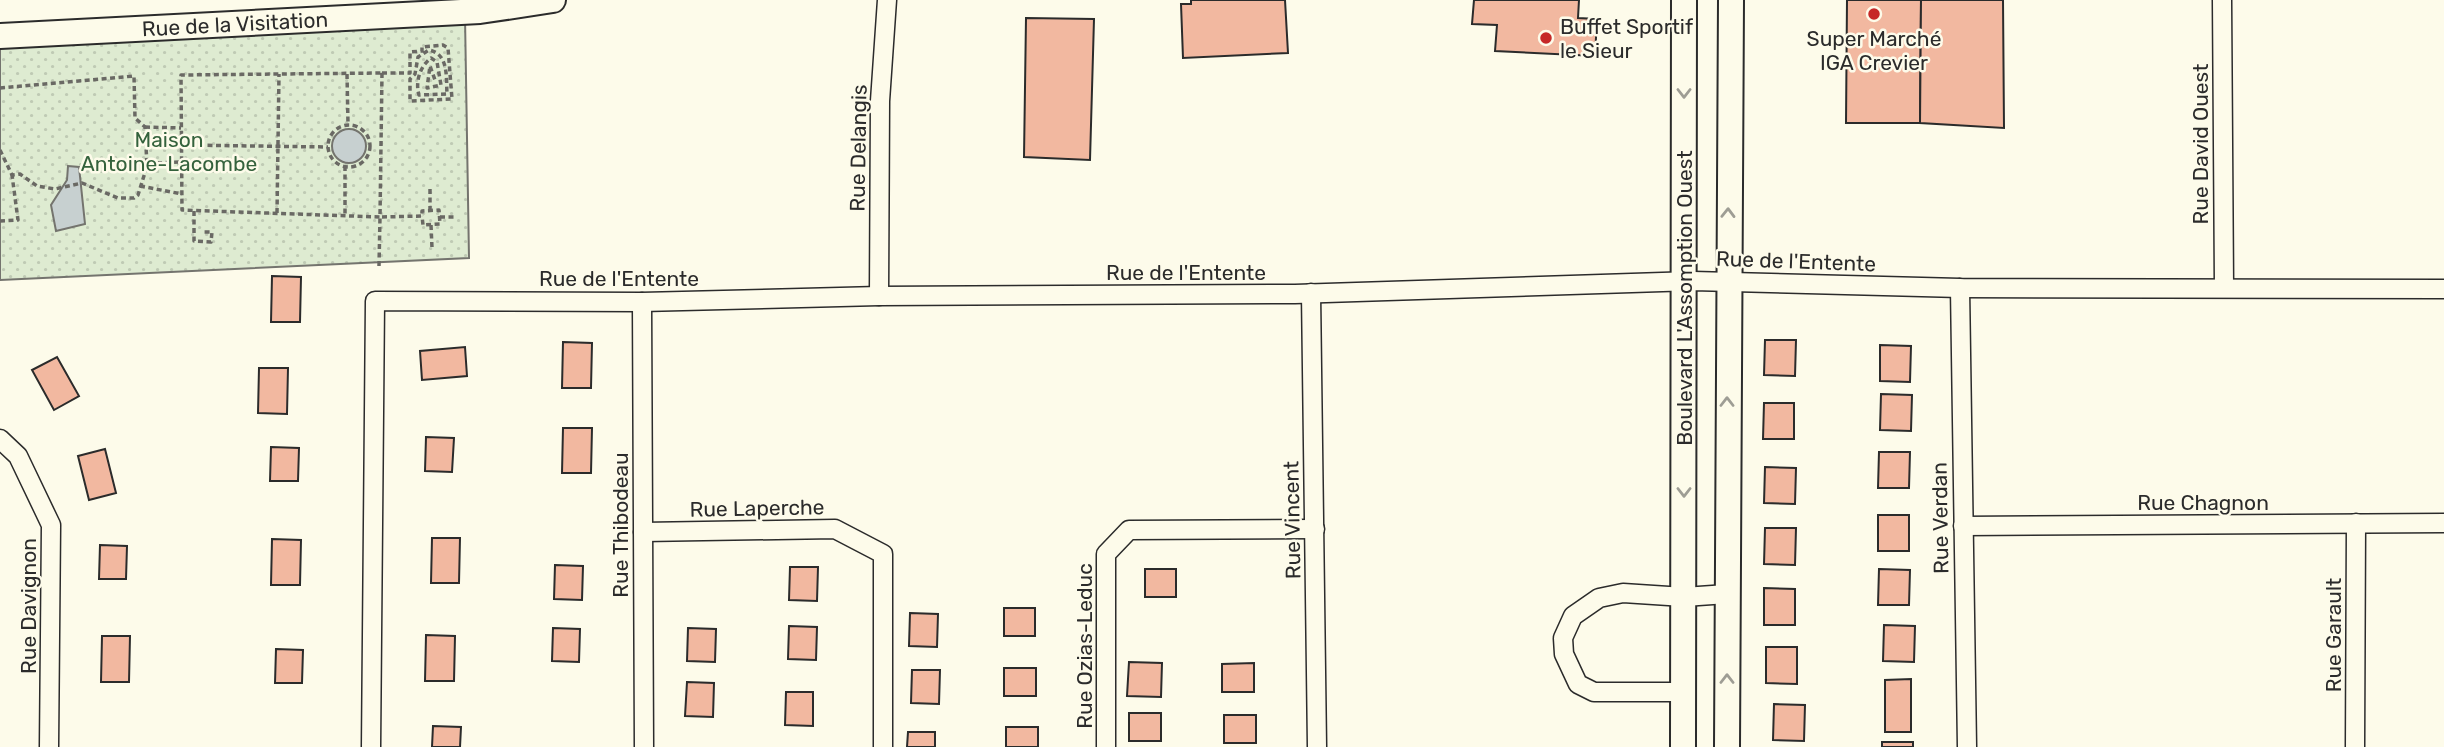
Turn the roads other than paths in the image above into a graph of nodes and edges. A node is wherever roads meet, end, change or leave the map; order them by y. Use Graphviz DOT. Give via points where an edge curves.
graph roads {
  1 [pos="553,0"];
  2 [pos="887,0"];
  3 [pos="1684,0"];
  4 [pos="1731,0"];
  5 [pos="2222,0"];
  6 [pos="0,36"];
  7 [pos="1684,281"];
  8 [pos="1728,281"];
  9 [pos="2224,287"];
  10 [pos="1959,288"];
  11 [pos="2444,289"];
  12 [pos="1311,293"];
  13 [pos="879,296"];
  14 [pos="642,302"];
  15 [pos="0,439"];
  16 [pos="2356,523"];
  17 [pos="2444,523"];
  18 [pos="1963,526"];
  19 [pos="1314,529"];
  20 [pos="643,532"];
  21 [pos="1727,594"];
  22 [pos="1684,597"];
  23 [pos="1684,692"];
  24 [pos="49,747"];
  25 [pos="371,747"];
  26 [pos="644,747"];
  27 [pos="883,747"];
  28 [pos="1106,747"];
  29 [pos="1317,747"];
  30 [pos="1683,747"];
  31 [pos="1727,747"];
  32 [pos="1967,747"];
  33 [pos="2356,747"];
  1 -- 6 [label="street, Rue de la Visitation" via="480,11"];
  2 -- 13 [label="street, Rue Delangis" via="880,100"];
  3 -- 7 [label="street, Boulevard L'Assomption Ouest, one-way"];
  8 -- 4 [label="street, Boulevard L'Assomption Ouest, one-way"];
  5 -- 9 [label="street, Rue David Ouest"];
  7 -- 8 [label="street, Rue de l'Entente"];
  7 -- 12 [label="street, Rue de l'Entente"];
  7 -- 22 [label="street, Boulevard L'Assomption Ouest, one-way"];
  8 -- 10 [label="street, Rue de l'Entente"];
  21 -- 8 [label="street, Boulevard L'Assomption Ouest, one-way"];
  9 -- 10 [label="street, Rue de l'Entente"];
  9 -- 11 [label="street, Rue de l'Entente"];
  10 -- 18 [label="street, Rue Verdan"];
  12 -- 13 [label="street, Rue de l'Entente"];
  12 -- 19 [label="street, Rue Vincent"];
  13 -- 14 [label="street, Rue de l'Entente"];
  14 -- 20 [label="street, Rue Thibodeau"];
  14 -- 25 [label="street, Rue de l'Entente" via="375,301"];
  15 -- 24 [label="street, Rue Davignon" via="18,456 51,525"];
  16 -- 17 [label="street, Rue Chagnon"];
  16 -- 18 [label="street, Rue Chagnon"];
  16 -- 33 [label="street, Rue Garault"];
  18 -- 32 [label="street, Rue Verdan"];
  19 -- 28 [label="street, Rue Ozias-Leduc" via="1129,530 1106,554"];
  19 -- 29 [label="street, Rue Vincent"];
  20 -- 26 [label="street, Rue Thibodeau"];
  20 -- 27 [label="street, Rue Laperche" via="835,529 883,554"];
  21 -- 22 [label="street"];
  31 -- 21 [label="street, Boulevard L'Assomption Ouest, one-way"];
  22 -- 23 [label="street, Boulevard L'Assomption Ouest"];
  22 -- 23 [label="street" via="1623,593 1600,598 1573,616 1563,638 1564,654 1578,684 1594,692"];
  23 -- 30 [label="street, Boulevard L'Assomption Ouest"];
}
